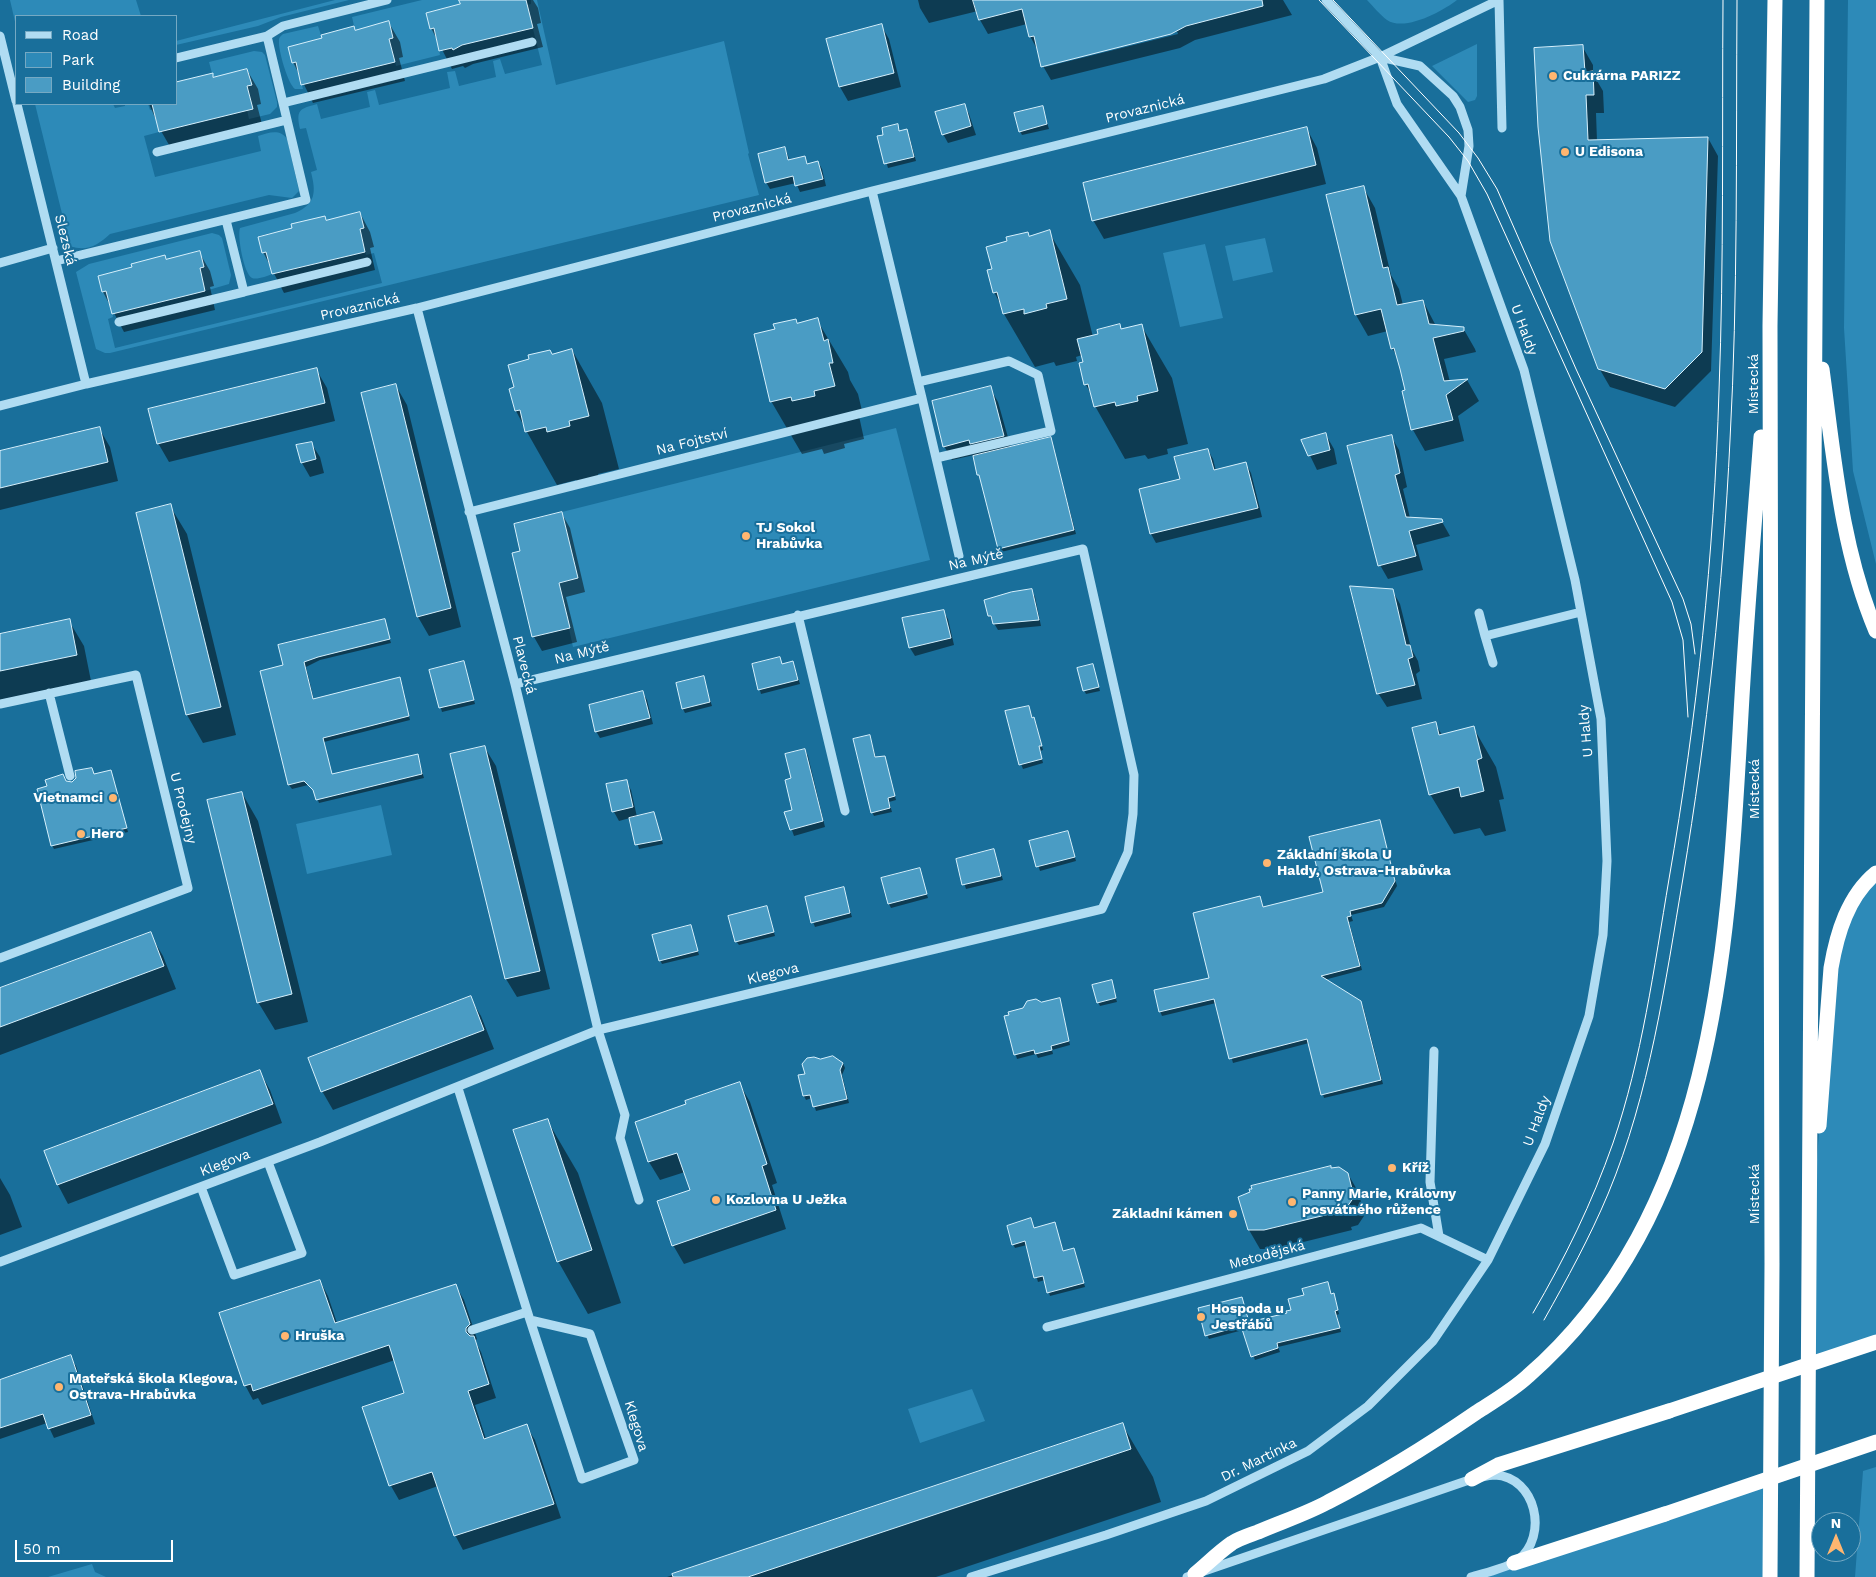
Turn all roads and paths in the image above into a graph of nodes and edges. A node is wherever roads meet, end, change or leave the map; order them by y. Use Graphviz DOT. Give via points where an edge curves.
graph roads {
  1 [pos="387,0"];
  2 [pos="1326,0"];
  3 [pos="1500,0"];
  4 [pos="1775,0"];
  5 [pos="1817,0"];
  6 [pos="0,36"];
  7 [pos="267,36"];
  8 [pos="532,42"];
  9 [pos="1380,56"];
  10 [pos="178,58"];
  11 [pos="15,95"];
  12 [pos="283,103"];
  13 [pos="17,105"];
  14 [pos="287,120"];
  15 [pos="1502,128"];
  16 [pos="157,152"];
  17 [pos="872,191"];
  18 [pos="1461,196"];
  19 [pos="226,220"];
  20 [pos="53,248"];
  21 [pos="56,261"];
  22 [pos="367,262"];
  23 [pos="0,263"];
  24 [pos="244,292"];
  25 [pos="417,308"];
  26 [pos="1814,317"];
  27 [pos="119,322"];
  28 [pos="1770,326"];
  29 [pos="918,382"];
  30 [pos="86,384"];
  31 [pos="922,398"];
  32 [pos="0,406"];
  33 [pos="936,458"];
  34 [pos="469,512"];
  35 [pos="959,556"];
  36 [pos="1581,612"];
  37 [pos="1479,613"];
  38 [pos="798,616"];
  39 [pos="1876,631"];
  40 [pos="1486,636"];
  41 [pos="1493,663"];
  42 [pos="515,684"];
  43 [pos="49,693"];
  44 [pos="0,704"];
  45 [pos="70,776"];
  46 [pos="845,810"];
  47 [pos="1876,872"];
  48 [pos="1102,909"];
  49 [pos="0,958"];
  50 [pos="598,1030"];
  51 [pos="1434,1051"];
  52 [pos="458,1088"];
  53 [pos="268,1162"];
  54 [pos="201,1187"];
  55 [pos="639,1200"];
  56 [pos="1438,1236"];
  57 [pos="1488,1260"];
  58 [pos="0,1262"];
  59 [pos="1810,1269"];
  60 [pos="528,1316"];
  61 [pos="1047,1328"];
  62 [pos="472,1330"];
  63 [pos="1876,1342"];
  64 [pos="1876,1442"];
  65 [pos="1472,1479"];
  66 [pos="1514,1563"];
  67 [pos="1191,1576"];
  68 [pos="971,1577"];
  69 [pos="1471,1577"];
  70 [pos="1770,1577"];
  71 [pos="1808,1577"];
  1 -- 7 [label="street" via="283,26"];
  2 -- 9 [label="street"];
  3 -- 9 [label="street, Provaznická"];
  3 -- 15 [label="street"];
  4 -- 28 [label="highway, Místecká"];
  5 -- 26 [label="highway"];
  6 -- 11 [label="street, Slezská"];
  7 -- 10 [label="street"];
  7 -- 12 [label="street"];
  8 -- 12 [label="street"];
  9 -- 17 [label="street, Provaznická" via="1324,79"];
  9 -- 18 [label="street, U Haldy" via="1397,104"];
  9 -- 18 [label="street, U Haldy" via="1420,66 1453,96 1460,107 1468,130 1469,146"];
  12 -- 14 [label="street"];
  13 -- 20 [label="street, Slezská"];
  14 -- 16 [label="street"];
  14 -- 19 [label="street" via="306,200"];
  17 -- 25 [label="street, Provaznická"];
  17 -- 29 [label="street"];
  18 -- 36 [label="street, U Haldy" via="1524,370"];
  19 -- 21 [label="street"];
  19 -- 24 [label="street"];
  20 -- 21 [label="street, Slezská"];
  20 -- 23 [label="street"];
  21 -- 30 [label="street, Slezská"];
  22 -- 24 [label="street"];
  24 -- 27 [label="street"];
  25 -- 30 [label="street, Provaznická"];
  25 -- 34 [label="street, Plavecká"];
  26 -- 39 [label="highway" via="1846,537 1858,586"];
  26 -- 59 [label="highway"];
  28 -- 67 [label="highway" via="1737,790 1720,978 1700,1080 1663,1185 1615,1276 1559,1347 1525,1379 1446,1434 1326,1503 1234,1542"];
  28 -- 70 [label="highway, Místecká"];
  29 -- 31 [label="street"];
  29 -- 33 [label="street" via="1009,360 1038,374 1051,430"];
  30 -- 32 [label="street, Provaznická"];
  31 -- 33 [label="street"];
  31 -- 34 [label="street, Na Fojtství"];
  33 -- 35 [label="street"];
  34 -- 42 [label="street, Plavecká"];
  36 -- 40 [label="street"];
  36 -- 57 [label="street, U Haldy" via="1601,720 1607,861 1603,934 1589,1016 1545,1144"];
  37 -- 40 [label="street"];
  38 -- 42 [label="street, Na Mýtě"];
  38 -- 46 [label="street"];
  38 -- 48 [label="street, Na Mýtě" via="1083,549 1134,775 1128,852"];
  40 -- 41 [label="street"];
  42 -- 50 [label="street, Plavecká"];
  43 -- 44 [label="street, U Prodejny"];
  43 -- 45 [label="street"];
  43 -- 49 [label="street, U Prodejny" via="136,675 188,888"];
  47 -- 59 [label="highway" via="1848,908 1830,968"];
  48 -- 50 [label="street, Klegova"];
  50 -- 52 [label="street, Klegova"];
  50 -- 55 [label="street, Plavecká" via="625,1115 620,1138"];
  51 -- 56 [label="street" via="1430,1182"];
  52 -- 53 [label="street, Klegova"];
  52 -- 60 [label="street, Klegova"];
  53 -- 54 [label="street, Klegova"];
  53 -- 54 [label="street" via="302,1253 234,1275"];
  54 -- 58 [label="street, Klegova"];
  56 -- 57 [label="street, Metodějská"];
  56 -- 61 [label="street, Metodějská" via="1421,1228"];
  57 -- 68 [label="street, Dr. Martínka" via="1433,1341 1368,1406 1308,1452 1206,1501"];
  59 -- 71 [label="highway"];
  60 -- 60 [label="street, Klegova" via="582,1480 634,1460 590,1334"];
  60 -- 62 [label="street"];
  63 -- 65 [label="highway, bridge" via="1498,1465"];
  64 -- 66 [label="highway, bridge"];
  65 -- 66 [label="street" via="1495,1475 1507,1478 1530,1498 1536,1516 1535,1534 1527,1550"];
  65 -- 67 [label="street"];
  66 -- 69 [label="street"];
}
